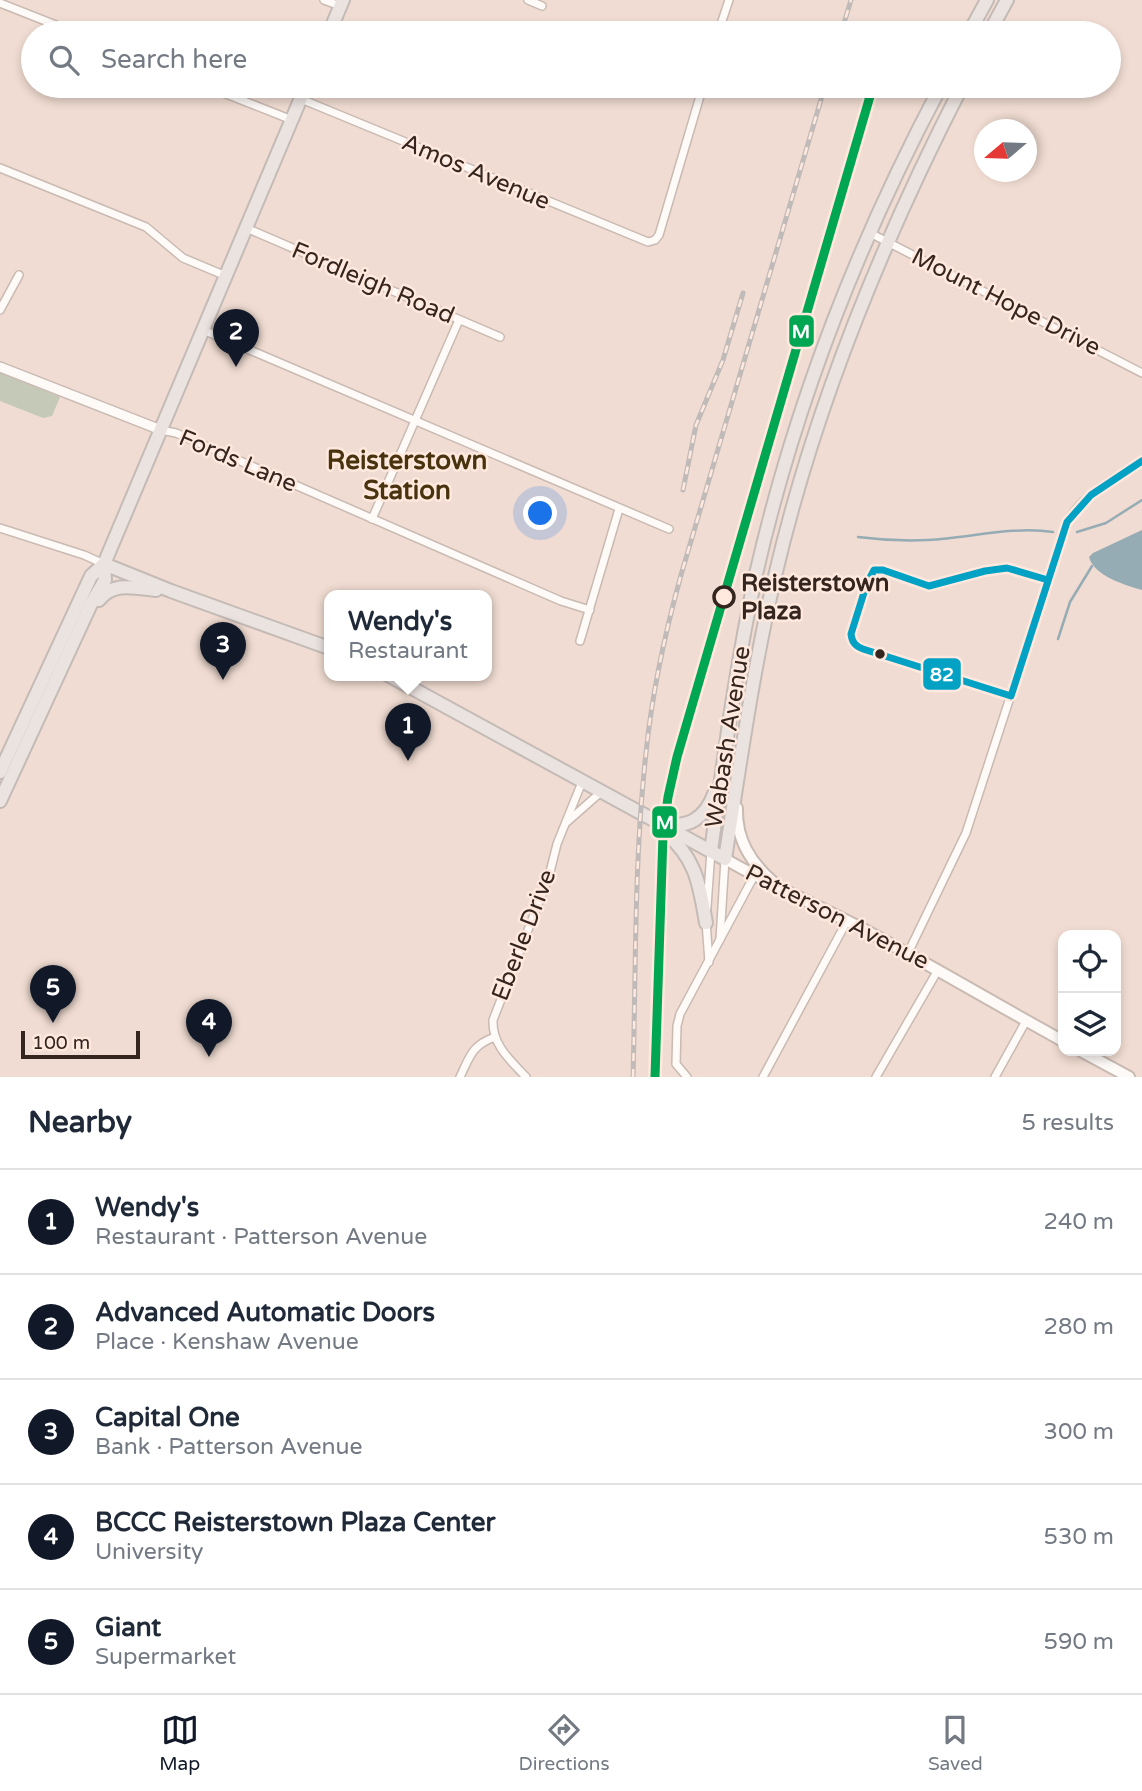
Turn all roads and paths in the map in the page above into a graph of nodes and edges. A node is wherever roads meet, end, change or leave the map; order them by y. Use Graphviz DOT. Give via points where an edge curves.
graph roads {
  1 [pos="324,0"];
  2 [pos="528,0"];
  3 [pos="729,0"];
  4 [pos="987,0"];
  5 [pos="1007,0"];
  6 [pos="0,3"];
  7 [pos="341,3"];
  8 [pos="542,6"];
  9 [pos="46,21"];
  10 [pos="334,21"];
  11 [pos="722,21"];
  12 [pos="976,21"];
  13 [pos="996,21"];
  14 [pos="236,98"];
  15 [pos="699,98"];
  16 [pos="935,98"];
  17 [pos="956,98"];
  18 [pos="301,99"];
  19 [pos="292,120"];
  20 [pos="0,168"];
  21 [pos="246,228"];
  22 [pos="870,233"];
  23 [pos="887,241"];
  24 [pos="19,275"];
  25 [pos="226,276"];
  26 [pos="0,310"];
  27 [pos="460,320"];
  28 [pos="203,330"];
  29 [pos="500,337"];
  30 [pos="0,367"];
  31 [pos="1142,373"];
  32 [pos="415,422"];
  33 [pos="161,430"];
  34 [pos="1142,461"];
  35 [pos="619,509"];
  36 [pos="372,519"];
  37 [pos="0,528"];
  38 [pos="669,529"];
  39 [pos="104,564"];
  40 [pos="171,591"];
  41 [pos="590,610"];
  42 [pos="580,641"];
  43 [pos="324,646"];
  44 [pos="66,659"];
  45 [pos="399,681"];
  46 [pos="9,753"];
  47 [pos="723,763"];
  48 [pos="739,764"];
  49 [pos="0,772"];
  50 [pos="582,782"];
  51 [pos="601,792"];
  52 [pos="1,800"];
  53 [pos="648,817"];
  54 [pos="564,825"];
  55 [pos="711,851"];
  56 [pos="725,859"];
  57 [pos="754,876"];
  58 [pos="789,894"];
  59 [pos="847,921"];
  60 [pos="706,923"];
  61 [pos="719,943"];
  62 [pos="908,953"];
  63 [pos="709,963"];
  64 [pos="939,970"];
  65 [pos="1026,1021"];
  66 [pos="495,1037"];
  67 [pos="1058,1038"];
  68 [pos="1088,1056"];
  69 [pos="1113,1073"];
  70 [pos="460,1077"];
  71 [pos="526,1077"];
  72 [pos="687,1077"];
  73 [pos="764,1077"];
  74 [pos="876,1077"];
  75 [pos="995,1077"];
  76 [pos="1129,1077"];
  1 -- 7 [label="street"];
  2 -- 8 [label="street"];
  3 -- 11 [label="street"];
  4 -- 12 [label="main road"];
  5 -- 13 [label="main road"];
  6 -- 9 [label="street"];
  7 -- 10 [label="main road"];
  14 -- 19 [label="street"];
  15 -- 18 [label="street, Amos Avenue" via="662,226 652,242"];
  16 -- 22 [label="main road, Wabash Avenue"];
  17 -- 23 [label="main road, Wabash Avenue"];
  18 -- 19 [label="main road"];
  19 -- 21 [label="main road"];
  20 -- 25 [label="street" via="146,227 183,258"];
  21 -- 25 [label="main road"];
  21 -- 27 [label="street, Fordleigh Road"];
  22 -- 23 [label="street, Mount Hope Drive"];
  22 -- 47 [label="main road, Wabash Avenue" via="810,387 777,494 746,624"];
  23 -- 31 [label="street, Mount Hope Drive"];
  23 -- 48 [label="main road, Wabash Avenue" via="841,355 800,483 775,577"];
  24 -- 26 [label="street"];
  25 -- 28 [label="main road"];
  27 -- 29 [label="street, Fordleigh Road"];
  27 -- 32 [label="street"];
  28 -- 32 [label="street"];
  28 -- 33 [label="main road"];
  30 -- 33 [label="street, Fords Lane"];
  32 -- 35 [label="street"];
  32 -- 36 [label="street"];
  33 -- 36 [label="street, Fords Lane"];
  33 -- 39 [label="main road"];
  34 -- 62 [label="street" via="1090,494 1067,522 970,824"];
  35 -- 38 [label="street"];
  35 -- 41 [label="street"];
  36 -- 41 [label="street, Fords Lane"];
  37 -- 39 [label="street"];
  39 -- 40 [label="main road"];
  39 -- 44 [label="main road" via="105,580"];
  39 -- 46 [label="main road" via="91,576"];
  40 -- 43 [label="main road"];
  40 -- 44 [label="main road" via="111,589 100,598"];
  41 -- 42 [label="street"];
  44 -- 52 [label="main road"];
  45 -- 50 [label="main road, Patterson Avenue"];
  46 -- 49 [label="main road"];
  46 -- 52 [label="main road" via="12,760"];
  47 -- 53 [label="main road" via="710,804 698,819 678,825"];
  47 -- 55 [label="main road, Wabash Avenue"];
  48 -- 56 [label="main road, Wabash Avenue"];
  48 -- 58 [label="main road" via="738,832 757,867"];
  50 -- 51 [label="main road, Patterson Avenue"];
  50 -- 54 [label="street, Eberle Drive"];
  51 -- 53 [label="main road, Patterson Avenue"];
  51 -- 54 [label="street, Eberle Drive"];
  53 -- 55 [label="main road, Patterson Avenue"];
  53 -- 60 [label="main road" via="675,840 692,864"];
  54 -- 66 [label="street, Eberle Drive" via="549,876 495,1012"];
  55 -- 56 [label="main road, Patterson Avenue"];
  55 -- 60 [label="street, Wabash Avenue"];
  56 -- 57 [label="main road, Patterson Avenue"];
  56 -- 61 [label="street, Wabash Avenue"];
  57 -- 58 [label="main road, Patterson Avenue"];
  57 -- 61 [label="street"];
  58 -- 59 [label="main road, Patterson Avenue"];
  59 -- 62 [label="main road, Patterson Avenue"];
  59 -- 73 [label="street"];
  60 -- 63 [label="street, Wabash Avenue"];
  61 -- 63 [label="street"];
  62 -- 64 [label="main road, Patterson Avenue"];
  63 -- 72 [label="street" via="678,1020 675,1058"];
  64 -- 65 [label="main road, Patterson Avenue"];
  64 -- 74 [label="street"];
  65 -- 67 [label="main road, Patterson Avenue"];
  65 -- 75 [label="street"];
  66 -- 70 [label="street" via="474,1049"];
  66 -- 71 [label="street"];
  68 -- 69 [label="main road"];
  69 -- 76 [label="main road"];
}
